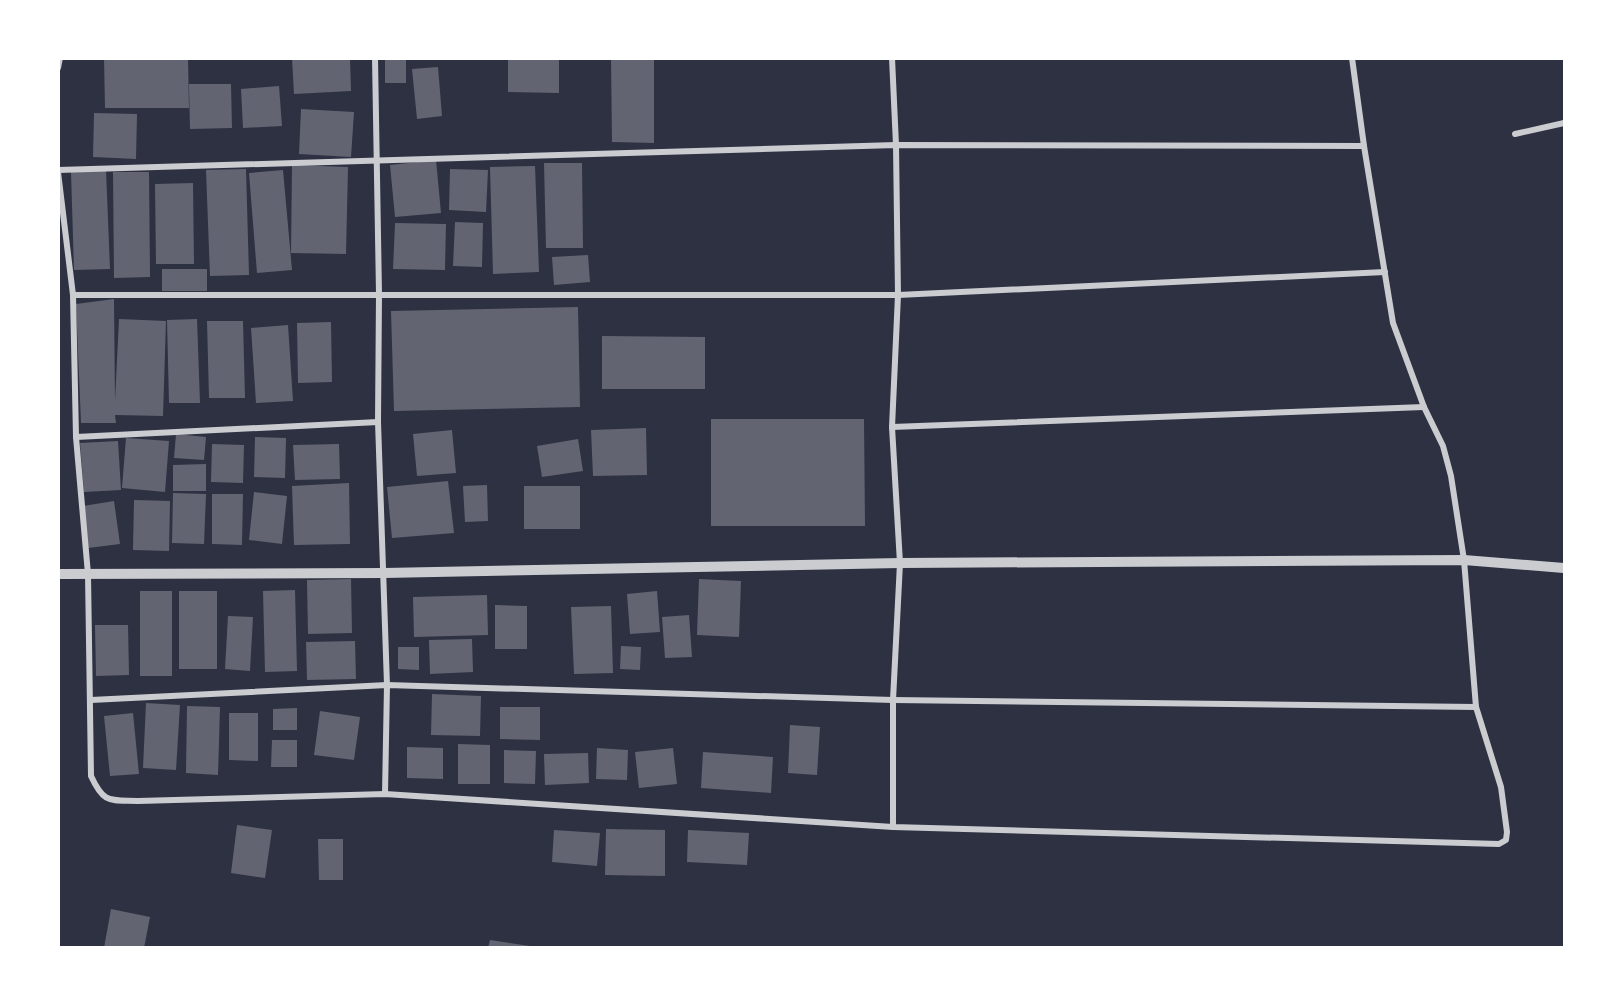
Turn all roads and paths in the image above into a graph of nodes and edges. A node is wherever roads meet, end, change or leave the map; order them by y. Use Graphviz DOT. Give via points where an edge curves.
graph roads {
  1 [pos="60,58"];
  2 [pos="375,58"];
  3 [pos="892,58"];
  4 [pos="1352,58"];
  5 [pos="58,68"];
  6 [pos="1564,123"];
  7 [pos="1515,134"];
  8 [pos="896,145"];
  9 [pos="1364,146"];
  10 [pos="378,159"];
  11 [pos="58,171"];
  12 [pos="1385,272"];
  13 [pos="379,294"];
  14 [pos="73,295"];
  15 [pos="898,295"];
  16 [pos="1424,407"];
  17 [pos="378,422"];
  18 [pos="892,427"];
  19 [pos="76,437"];
  20 [pos="1464,560"];
  21 [pos="900,563"];
  22 [pos="1564,568"];
  23 [pos="384,573"];
  24 [pos="58,574"];
  25 [pos="88,574"];
  26 [pos="387,685"];
  27 [pos="91,700"];
  28 [pos="893,700"];
  29 [pos="1476,707"];
  30 [pos="385,794"];
  31 [pos="893,827"];
  1 -- 5 [label="street"];
  2 -- 10 [label="street"];
  3 -- 8 [label="street"];
  4 -- 9 [label="street"];
  6 -- 7 [label="street"];
  8 -- 9 [label="street"];
  8 -- 10 [label="street"];
  8 -- 15 [label="street"];
  9 -- 12 [label="street"];
  10 -- 11 [label="street"];
  10 -- 13 [label="street"];
  11 -- 14 [label="street"];
  12 -- 15 [label="street"];
  12 -- 16 [label="street" via="1393,323"];
  13 -- 14 [label="street"];
  13 -- 15 [label="street"];
  13 -- 17 [label="street"];
  14 -- 19 [label="street"];
  15 -- 18 [label="street"];
  16 -- 18 [label="street"];
  16 -- 20 [label="street" via="1443,446 1451,476"];
  17 -- 19 [label="street"];
  17 -- 23 [label="street"];
  18 -- 21 [label="street"];
  19 -- 25 [label="street"];
  20 -- 21 [label="street"];
  20 -- 22 [label="street"];
  20 -- 29 [label="street"];
  21 -- 23 [label="street"];
  21 -- 28 [label="street"];
  23 -- 25 [label="street"];
  23 -- 26 [label="street"];
  24 -- 25 [label="street"];
  25 -- 27 [label="street"];
  26 -- 27 [label="street"];
  26 -- 28 [label="street"];
  26 -- 30 [label="street"];
  27 -- 30 [label="street" via="91,776 99,793 108,800"];
  28 -- 29 [label="street"];
  28 -- 31 [label="street"];
  29 -- 31 [label="street" via="1501,787 1507,832 1506,840 1499,844"];
  30 -- 31 [label="street"];
}
